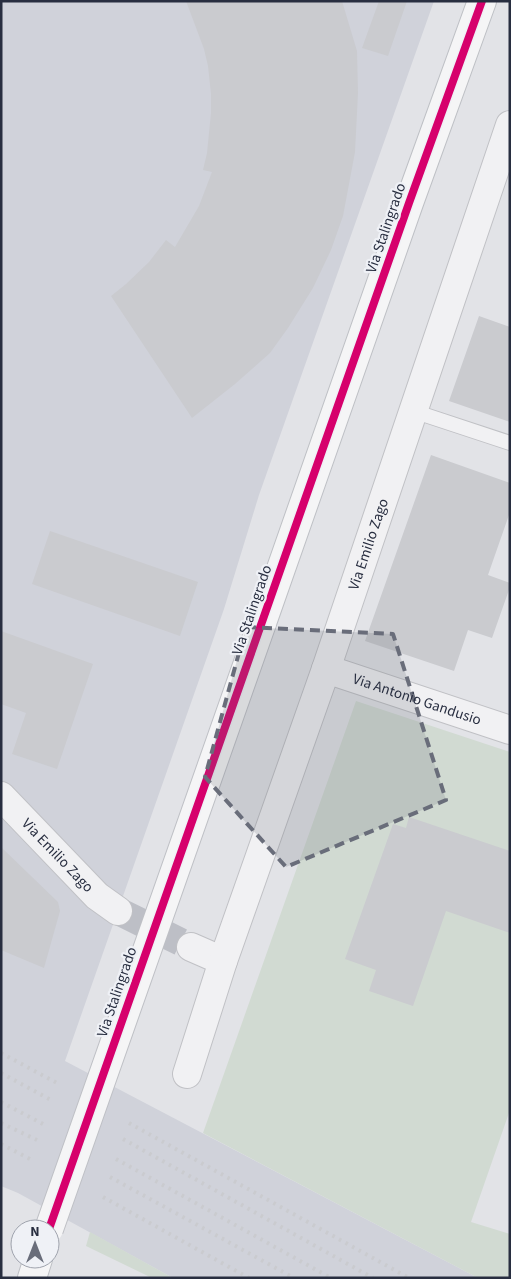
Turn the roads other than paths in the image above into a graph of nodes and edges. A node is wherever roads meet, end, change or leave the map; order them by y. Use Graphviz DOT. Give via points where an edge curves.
graph roads {
  1 [pos="482,1"];
  2 [pos="510,125"];
  3 [pos="413,411"];
  4 [pos="510,443"];
  5 [pos="326,669"];
  6 [pos="510,730"];
  7 [pos="1,796"];
  8 [pos="118,912"];
  9 [pos="191,947"];
  10 [pos="223,961"];
  11 [pos="188,1074"];
  12 [pos="53,1219"];
  1 -- 12 [label="main road, Via Stalingrado, bridge"];
  2 -- 3 [label="street, Via Emilio Zago"];
  3 -- 4 [label="lane"];
  3 -- 5 [label="street, Via Emilio Zago"];
  5 -- 6 [label="street, Via Antonio Gandusio"];
  5 -- 10 [label="street, Via Emilio Zago"];
  7 -- 8 [label="street, Via Emilio Zago" via="97,896"];
  9 -- 10 [label="street"];
  10 -- 11 [label="street, Via Emilio Zago"];
}
